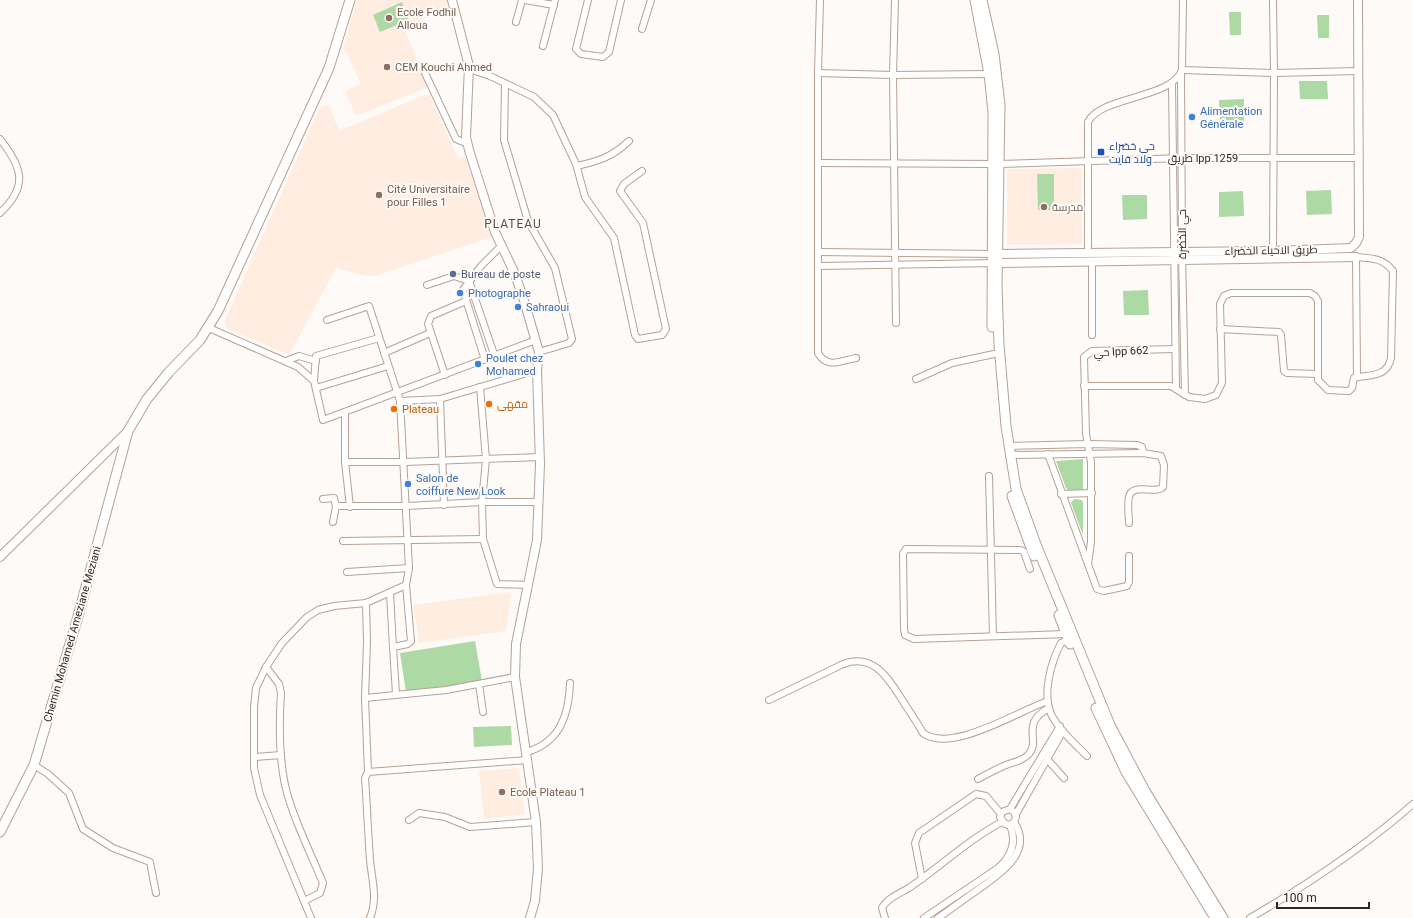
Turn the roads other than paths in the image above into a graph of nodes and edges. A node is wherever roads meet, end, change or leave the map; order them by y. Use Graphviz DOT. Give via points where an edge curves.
graph roads {
  1 [pos="350,0"];
  2 [pos="452,0"];
  3 [pos="524,0"];
  4 [pos="588,0"];
  5 [pos="621,0"];
  6 [pos="651,0"];
  7 [pos="820,0"];
  8 [pos="895,0"];
  9 [pos="975,0"];
  10 [pos="982,0"];
  11 [pos="1183,0"];
  12 [pos="1273,0"];
  13 [pos="1358,0"];
  14 [pos="554,2"];
  15 [pos="516,22"];
  16 [pos="642,29"];
  17 [pos="543,46"];
  18 [pos="469,69"];
  19 [pos="1182,71"];
  20 [pos="1358,71"];
  21 [pos="1274,72"];
  22 [pos="425,73"];
  23 [pos="818,73"];
  24 [pos="989,74"];
  25 [pos="893,75"];
  26 [pos="1172,83"];
  27 [pos="506,84"];
  28 [pos="0,139"];
  29 [pos="629,141"];
  30 [pos="468,144"];
  31 [pos="1183,158"];
  32 [pos="1273,158"];
  33 [pos="1358,158"];
  34 [pos="1173,159"];
  35 [pos="1088,160"];
  36 [pos="894,162"];
  37 [pos="819,163"];
  38 [pos="996,164"];
  39 [pos="577,166"];
  40 [pos="642,171"];
  41 [pos="0,213"];
  42 [pos="501,246"];
  43 [pos="1273,251"];
  44 [pos="818,252"];
  45 [pos="1088,252"];
  46 [pos="896,253"];
  47 [pos="1178,255"];
  48 [pos="1356,257"];
  49 [pos="994,259"];
  50 [pos="1092,261"];
  51 [pos="896,265"];
  52 [pos="818,266"];
  53 [pos="469,281"];
  54 [pos="428,285"];
  55 [pos="466,301"];
  56 [pos="327,320"];
  57 [pos="896,323"];
  58 [pos="209,328"];
  59 [pos="1220,329"];
  60 [pos="430,333"];
  61 [pos="1092,335"];
  62 [pos="379,338"];
  63 [pos="536,340"];
  64 [pos="1175,349"];
  65 [pos="384,352"];
  66 [pos="539,352"];
  67 [pos="994,354"];
  68 [pos="495,357"];
  69 [pos="856,358"];
  70 [pos="485,360"];
  71 [pos="286,361"];
  72 [pos="316,362"];
  73 [pos="388,366"];
  74 [pos="537,370"];
  75 [pos="1318,374"];
  76 [pos="445,375"];
  77 [pos="1357,377"];
  78 [pos="916,379"];
  79 [pos="314,380"];
  80 [pos="1084,386"];
  81 [pos="480,387"];
  82 [pos="316,388"];
  83 [pos="1176,389"];
  84 [pos="398,393"];
  85 [pos="1185,395"];
  86 [pos="440,399"];
  87 [pos="400,401"];
  88 [pos="345,412"];
  89 [pos="128,431"];
  90 [pos="1088,444"];
  91 [pos="1009,450"];
  92 [pos="1143,453"];
  93 [pos="1048,454"];
  94 [pos="1090,454"];
  95 [pos="540,457"];
  96 [pos="486,459"];
  97 [pos="443,461"];
  98 [pos="345,462"];
  99 [pos="405,462"];
  100 [pos="989,476"];
  101 [pos="1092,493"];
  102 [pos="1062,494"];
  103 [pos="322,499"];
  104 [pos="482,502"];
  105 [pos="538,502"];
  106 [pos="444,505"];
  107 [pos="336,506"];
  108 [pos="407,506"];
  109 [pos="350,507"];
  110 [pos="333,522"];
  111 [pos="1129,524"];
  112 [pos="483,539"];
  113 [pos="343,541"];
  114 [pos="408,541"];
  115 [pos="991,549"];
  116 [pos="1129,556"];
  117 [pos="0,557"];
  118 [pos="1088,564"];
  119 [pos="409,568"];
  120 [pos="1030,569"];
  121 [pos="347,572"];
  122 [pos="406,585"];
  123 [pos="528,586"];
  124 [pos="390,593"];
  125 [pos="366,603"];
  126 [pos="993,636"];
  127 [pos="1067,637"];
  128 [pos="393,647"];
  129 [pos="266,667"];
  130 [pos="514,677"];
  131 [pos="570,683"];
  132 [pos="479,684"];
  133 [pos="396,694"];
  134 [pos="365,698"];
  135 [pos="769,700"];
  136 [pos="1048,704"];
  137 [pos="483,712"];
  138 [pos="1061,728"];
  139 [pos="281,755"];
  140 [pos="527,756"];
  141 [pos="1087,756"];
  142 [pos="255,757"];
  143 [pos="1047,759"];
  144 [pos="34,765"];
  145 [pos="368,772"];
  146 [pos="1033,778"];
  147 [pos="1064,778"];
  148 [pos="978,779"];
  149 [pos="1413,804"];
  150 [pos="1010,809"];
  151 [pos="1001,814"];
  152 [pos="1016,814"];
  153 [pos="409,820"];
  154 [pos="536,822"];
  155 [pos="1002,822"];
  156 [pos="1012,823"];
  157 [pos="0,832"];
  158 [pos="996,873"];
  159 [pos="922,879"];
  160 [pos="156,893"];
  161 [pos="304,901"];
  162 [pos="311,918"];
  163 [pos="370,918"];
  164 [pos="530,918"];
  165 [pos="885,918"];
  166 [pos="924,918"];
  167 [pos="938,918"];
  168 [pos="1215,918"];
  169 [pos="1223,918"];
  170 [pos="1250,918"];
  1 -- 58 [label="main road, Chemin Mohamed Ameziane Meziani" via="330,68"];
  2 -- 18 [label="street"];
  3 -- 14 [label="street"];
  3 -- 15 [label="street"];
  4 -- 5 [label="street" via="576,49 581,54 602,57 609,52"];
  6 -- 16 [label="street"];
  7 -- 23 [label="street"];
  8 -- 25 [label="street"];
  9 -- 24 [label="main road"];
  10 -- 38 [label="main road" via="998,87"];
  11 -- 19 [label="street"];
  12 -- 21 [label="street"];
  13 -- 20 [label="street"];
  14 -- 17 [label="street"];
  18 -- 27 [label="street"];
  18 -- 30 [label="street" via="466,137"];
  19 -- 21 [label="street"];
  19 -- 26 [label="street"];
  19 -- 31 [label="street, حي الخضرة"];
  20 -- 21 [label="street"];
  20 -- 33 [label="street"];
  21 -- 32 [label="street"];
  22 -- 30 [label="street" via="456,139"];
  23 -- 25 [label="street"];
  23 -- 37 [label="street"];
  24 -- 25 [label="street"];
  24 -- 38 [label="main road"];
  25 -- 36 [label="street"];
  26 -- 34 [label="street"];
  26 -- 35 [label="street" via="1093,115 1088,122"];
  27 -- 39 [label="street" via="534,97 548,108"];
  27 -- 66 [label="street" via="504,140 528,221 554,268 572,338 569,343"];
  28 -- 41 [label="street" via="12,155 19,171 17,189 12,200"];
  29 -- 39 [label="street" via="612,155"];
  30 -- 42 [label="street"];
  31 -- 32 [label="street, طريق lpp 1259"];
  31 -- 34 [label="street, طريق lpp 1259"];
  31 -- 47 [label="street, حي الخضرة"];
  32 -- 33 [label="street, طريق lpp 1259"];
  32 -- 43 [label="street"];
  33 -- 43 [label="street, طريق الاحياء الخضراء" via="1356,243 1348,249"];
  34 -- 35 [label="street, طريق lpp 1259"];
  34 -- 47 [label="street"];
  35 -- 38 [label="street, طريق lpp 1259"];
  35 -- 45 [label="street"];
  36 -- 37 [label="street, طريق lpp 1259"];
  36 -- 38 [label="street, طريق lpp 1259"];
  36 -- 46 [label="street"];
  37 -- 44 [label="street"];
  38 -- 49 [label="main road"];
  39 -- 40 [label="street" via="585,197 614,238 638,339 662,335 666,329 643,223 620,191 624,184"];
  42 -- 53 [label="street"];
  42 -- 63 [label="street" via="514,272"];
  43 -- 47 [label="street, طريق الاحياء الخضراء"];
  44 -- 46 [label="street"];
  44 -- 52 [label="street"];
  45 -- 47 [label="street, طريق الاحياء الخضراء"];
  45 -- 49 [label="street, طريق الاحياء الخضراء"];
  46 -- 49 [label="street"];
  46 -- 51 [label="street"];
  47 -- 48 [label="street"];
  47 -- 50 [label="street"];
  47 -- 64 [label="street"];
  47 -- 85 [label="street, حي الخضرة"];
  48 -- 77 [label="street"];
  48 -- 77 [label="street" via="1379,259 1389,267 1394,276 1390,363 1381,373"];
  49 -- 50 [label="street"];
  49 -- 51 [label="street"];
  49 -- 67 [label="main road"];
  49 -- 91 [label="main road" via="1000,365"];
  50 -- 61 [label="street"];
  51 -- 52 [label="street"];
  51 -- 57 [label="street"];
  52 -- 69 [label="street" via="818,352 822,360 828,363"];
  53 -- 54 [label="street" via="454,276"];
  53 -- 55 [label="street" via="463,290"];
  53 -- 68 [label="street"];
  55 -- 60 [label="street" via="431,316 428,324"];
  55 -- 70 [label="street"];
  56 -- 62 [label="street" via="369,306"];
  58 -- 71 [label="street"];
  58 -- 89 [label="main road, Chemin Mohamed Ameziane Meziani" via="147,399"];
  59 -- 75 [label="street" via="1280,332 1284,371"];
  59 -- 75 [label="street" via="1220,304 1227,294 1313,294 1318,301"];
  59 -- 85 [label="street" via="1222,383 1219,392 1209,399 1190,398"];
  60 -- 65 [label="street"];
  60 -- 76 [label="street"];
  62 -- 65 [label="street"];
  62 -- 72 [label="street" via="316,356"];
  63 -- 66 [label="street"];
  63 -- 68 [label="street"];
  64 -- 80 [label="street, حي lpp 662" via="1089,352 1083,360"];
  64 -- 83 [label="street"];
  65 -- 73 [label="street"];
  66 -- 74 [label="street"];
  67 -- 78 [label="street" via="952,363"];
  67 -- 127 [label="main road" via="1010,491"];
  68 -- 70 [label="street"];
  70 -- 76 [label="street"];
  71 -- 72 [label="street" via="299,356"];
  71 -- 79 [label="street"];
  72 -- 79 [label="street"];
  73 -- 82 [label="street"];
  73 -- 84 [label="street"];
  74 -- 81 [label="street"];
  74 -- 95 [label="street"];
  75 -- 77 [label="street" via="1321,384 1332,391 1349,391"];
  76 -- 84 [label="street"];
  79 -- 82 [label="street"];
  80 -- 83 [label="street" via="1169,386"];
  80 -- 90 [label="street, حي lpp 662"];
  81 -- 86 [label="street"];
  81 -- 96 [label="street"];
  82 -- 88 [label="street" via="323,420"];
  83 -- 85 [label="street"];
  84 -- 87 [label="street"];
  84 -- 88 [label="street"];
  86 -- 87 [label="street"];
  86 -- 97 [label="street"];
  87 -- 99 [label="street"];
  88 -- 98 [label="street"];
  89 -- 117 [label="street"];
  89 -- 144 [label="main road, Chemin Mohamed Ameziane Meziani" via="77,620"];
  90 -- 91 [label="street"];
  90 -- 92 [label="street" via="1139,446"];
  90 -- 94 [label="street, حي lpp 662"];
  91 -- 93 [label="street"];
  91 -- 169 [label="main road" via="1023,511 1110,725 1148,796"];
  92 -- 94 [label="street"];
  92 -- 111 [label="street" via="1163,458 1164,485 1158,490 1136,489 1131,492 1128,498"];
  93 -- 94 [label="street"];
  93 -- 102 [label="street"];
  94 -- 101 [label="street, حي lpp 662"];
  95 -- 96 [label="street"];
  95 -- 105 [label="street"];
  96 -- 97 [label="street"];
  96 -- 104 [label="street"];
  97 -- 99 [label="street"];
  97 -- 106 [label="street"];
  98 -- 99 [label="street"];
  98 -- 109 [label="street"];
  99 -- 108 [label="street"];
  100 -- 115 [label="street"];
  101 -- 102 [label="street"];
  101 -- 118 [label="street, حي lpp 662"];
  102 -- 118 [label="street"];
  103 -- 107 [label="street" via="334,498"];
  104 -- 105 [label="street"];
  104 -- 106 [label="street"];
  104 -- 112 [label="street"];
  105 -- 123 [label="street" via="537,540"];
  106 -- 108 [label="street"];
  107 -- 109 [label="street"];
  107 -- 110 [label="street"];
  108 -- 109 [label="street"];
  108 -- 114 [label="street"];
  112 -- 114 [label="street"];
  112 -- 123 [label="street" via="497,584"];
  113 -- 114 [label="street"];
  114 -- 119 [label="street"];
  115 -- 120 [label="street" via="1023,551"];
  115 -- 126 [label="street"];
  115 -- 126 [label="street" via="905,550 904,629 908,638 914,639"];
  116 -- 118 [label="street" via="1129,582 1125,588 1099,590"];
  119 -- 121 [label="street"];
  119 -- 122 [label="street"];
  122 -- 124 [label="street"];
  122 -- 128 [label="street" via="412,641"];
  123 -- 130 [label="street" via="516,644"];
  124 -- 125 [label="street"];
  124 -- 128 [label="street"];
  125 -- 129 [label="street" via="334,606 318,610 307,617 282,643"];
  125 -- 134 [label="street"];
  126 -- 127 [label="street"];
  127 -- 136 [label="street" via="1061,643 1055,659 1049,682"];
  127 -- 168 [label="main road" via="1102,725 1118,757"];
  128 -- 133 [label="street"];
  129 -- 139 [label="street" via="279,684 282,693"];
  129 -- 142 [label="street" via="256,688"];
  130 -- 132 [label="street"];
  130 -- 140 [label="street"];
  131 -- 140 [label="street" via="566,715 557,732"];
  132 -- 133 [label="street" via="446,690"];
  132 -- 137 [label="street"];
  133 -- 134 [label="street"];
  134 -- 145 [label="street"];
  135 -- 136 [label="street" via="856,660 875,666 886,675 923,733 929,738 950,739 977,732 1028,708"];
  136 -- 138 [label="street" via="1052,716"];
  136 -- 148 [label="street" via="1034,719 1033,743 1029,754"];
  138 -- 141 [label="street"];
  138 -- 143 [label="street"];
  138 -- 146 [label="street"];
  139 -- 142 [label="street"];
  139 -- 161 [label="street" via="286,786 323,883 320,893"];
  140 -- 145 [label="street"];
  140 -- 154 [label="street"];
  142 -- 161 [label="street" via="254,768 260,795"];
  143 -- 146 [label="street"];
  143 -- 147 [label="street"];
  144 -- 157 [label="main road, Chemin Mohamed Ameziane Meziani"];
  144 -- 160 [label="street" via="69,793 83,829 113,848 150,862"];
  145 -- 163 [label="street" via="365,778 370,862 375,894"];
  146 -- 150 [label="street"];
  146 -- 152 [label="street"];
  149 -- 170 [label="street" via="1323,873"];
  150 -- 151 [label="street" via="1004,810"];
  150 -- 152 [label="street"];
  151 -- 155 [label="street"];
  151 -- 159 [label="street" via="986,796 976,794 921,831 915,843"];
  152 -- 156 [label="street"];
  153 -- 154 [label="street" via="419,813 445,817 470,827"];
  154 -- 164 [label="street" via="538,868 535,901"];
  155 -- 156 [label="street"];
  155 -- 159 [label="street"];
  156 -- 158 [label="street" via="1013,847"];
  158 -- 166 [label="street"];
  158 -- 167 [label="street"];
  159 -- 165 [label="street" via="886,902 882,908"];
  161 -- 162 [label="street"];
}
